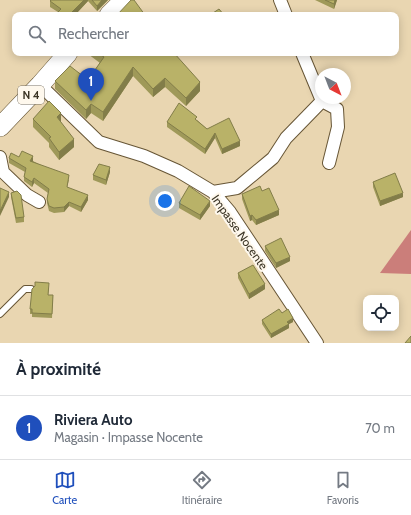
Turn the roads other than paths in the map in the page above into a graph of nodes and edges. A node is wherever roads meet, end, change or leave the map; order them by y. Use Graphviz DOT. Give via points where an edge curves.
graph roads {
  1 [pos="118,0"];
  2 [pos="124,0"];
  3 [pos="280,0"];
  4 [pos="106,12"];
  5 [pos="112,12"];
  6 [pos="285,12"];
  7 [pos="66,56"];
  8 [pos="303,56"];
  9 [pos="315,84"];
  10 [pos="40,85"];
  11 [pos="319,104"];
  12 [pos="328,104"];
  13 [pos="0,127"];
  14 [pos="0,157"];
  15 [pos="329,163"];
  16 [pos="213,192"];
  17 [pos="39,202"];
  18 [pos="31,289"];
  19 [pos="0,314"];
  20 [pos="317,343"];
  1 -- 4 [label="highway"];
  2 -- 5 [label="highway"];
  3 -- 6 [label="street"];
  7 -- 10 [label="highway, N 4"];
  8 -- 9 [label="street"];
  10 -- 13 [label="highway, N 4"];
  10 -- 16 [label="street, Impasse Nocente" via="98,142 178,170"];
  11 -- 16 [label="street" via="286,138 273,158 237,188"];
  12 -- 15 [label="street" via="337,109 338,127"];
  14 -- 17 [label="street" via="3,172 27,195"];
  16 -- 20 [label="street, Impasse Nocente" via="230,212"];
  18 -- 19 [label="lane" via="25,289"];
}
